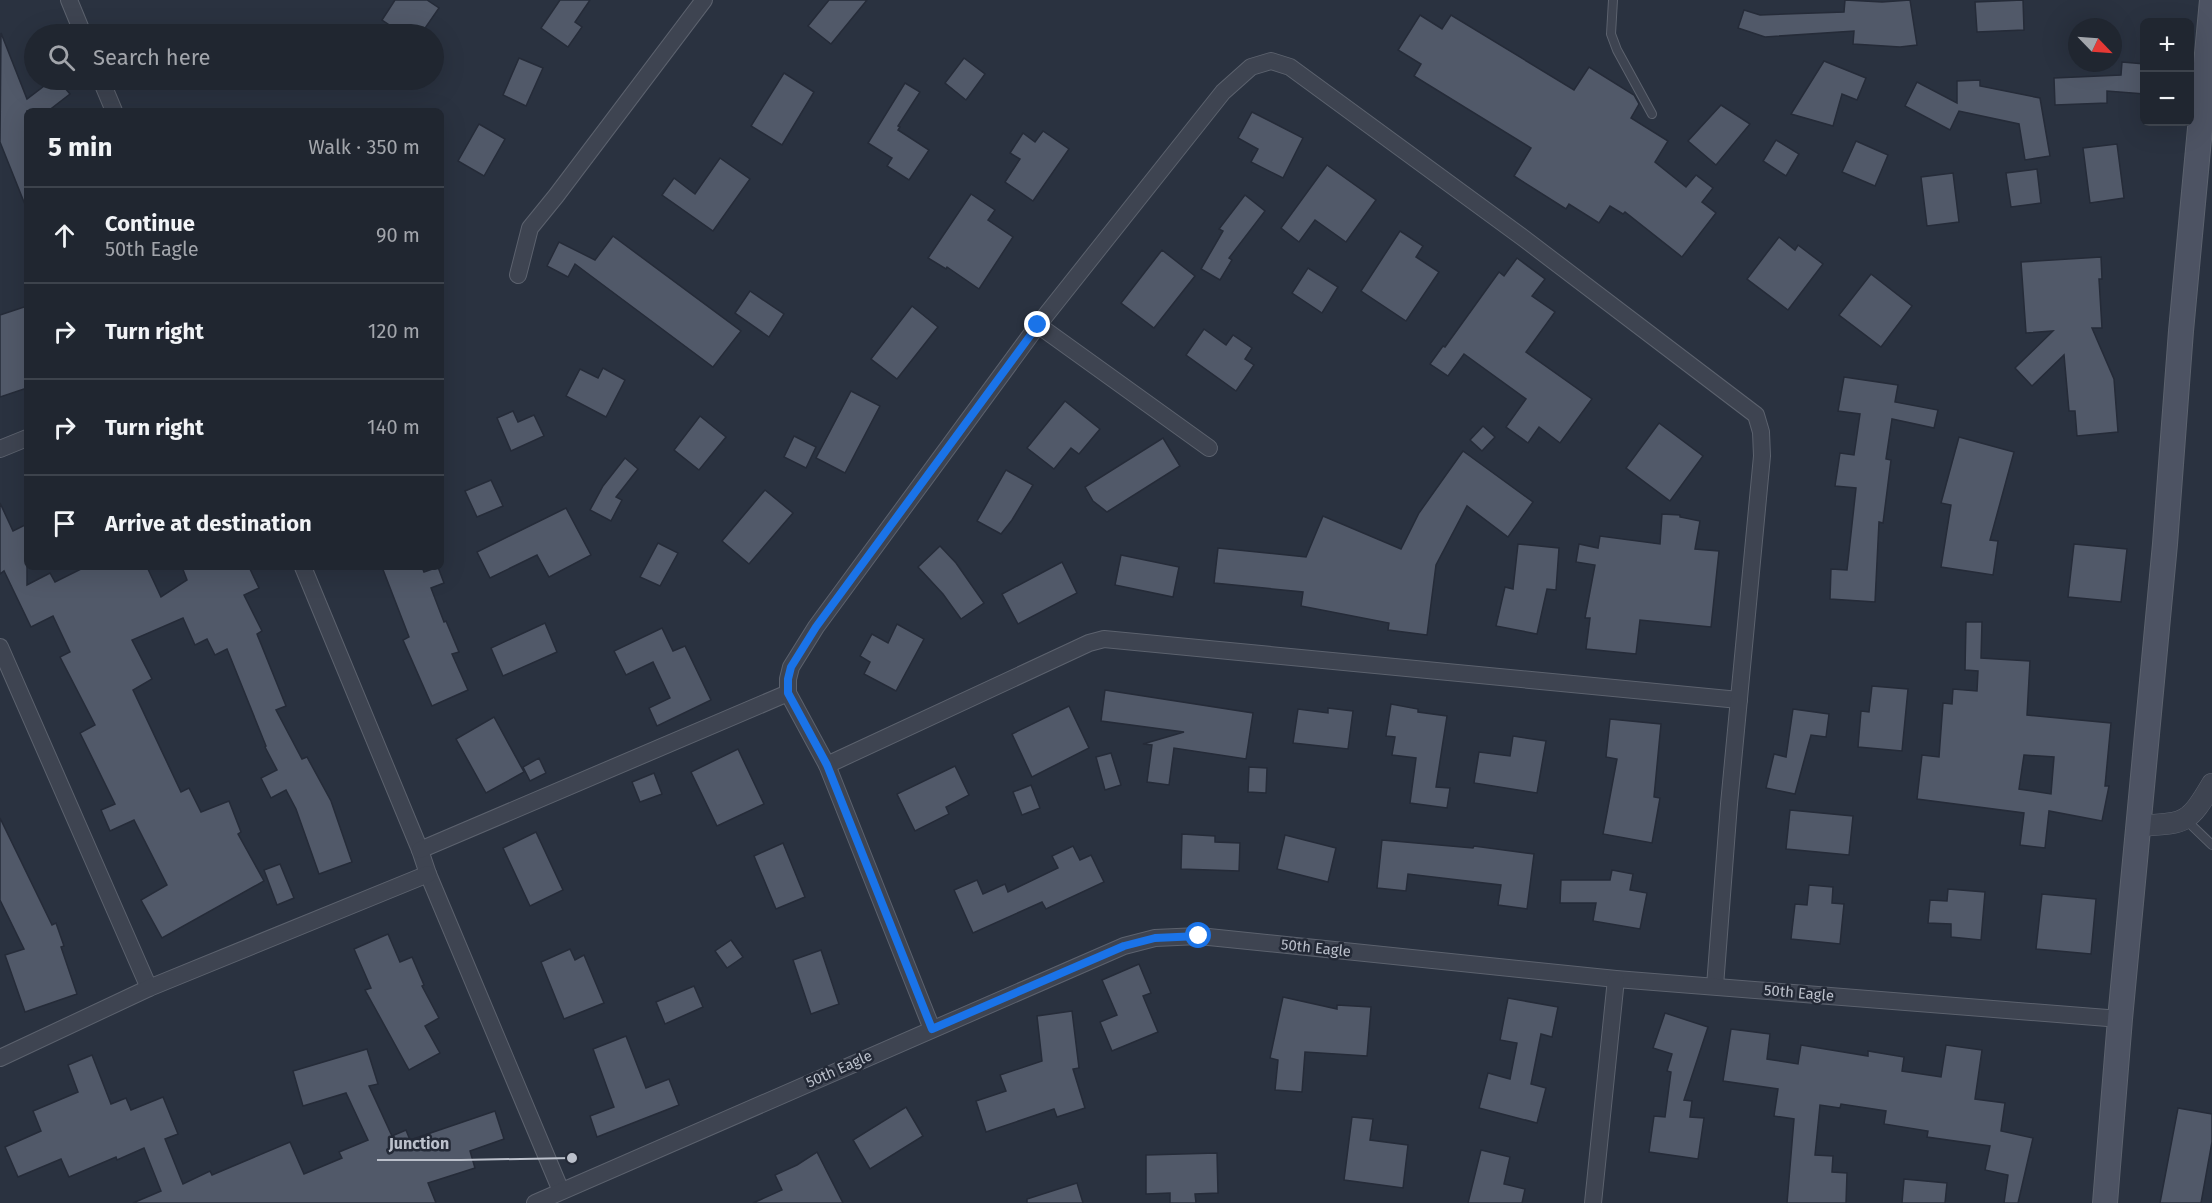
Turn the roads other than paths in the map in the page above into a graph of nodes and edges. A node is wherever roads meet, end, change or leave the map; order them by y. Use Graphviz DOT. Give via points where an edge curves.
graph roads {
  1 [pos="69,0"];
  2 [pos="704,0"];
  3 [pos="1613,0"];
  4 [pos="2212,0"];
  5 [pos="79,24"];
  6 [pos="2209,71"];
  7 [pos="105,90"];
  8 [pos="113,108"];
  9 [pos="1652,114"];
  10 [pos="518,274"];
  11 [pos="1038,325"];
  12 [pos="24,439"];
  13 [pos="1209,448"];
  14 [pos="0,450"];
  15 [pos="304,570"];
  16 [pos="0,647"];
  17 [pos="788,693"];
  18 [pos="1739,700"];
  19 [pos="827,765"];
  20 [pos="2212,784"];
  21 [pos="2185,820"];
  22 [pos="2139,826"];
  23 [pos="2212,845"];
  24 [pos="420,850"];
  25 [pos="428,874"];
  26 [pos="1616,979"];
  27 [pos="1715,986"];
  28 [pos="149,988"];
  29 [pos="2120,1019"];
  30 [pos="932,1029"];
  31 [pos="0,1058"];
  32 [pos="561,1191"];
  33 [pos="535,1203"];
  34 [pos="1593,1203"];
  35 [pos="2106,1203"];
  1 -- 5 [label="street"];
  2 -- 10 [label="street" via="530,228"];
  3 -- 9 [label="lane" via="1611,34"];
  4 -- 6 [label="main road"];
  6 -- 22 [label="main road" via="2181,331"];
  7 -- 8 [label="street"];
  11 -- 13 [label="street"];
  11 -- 17 [label="street" via="816,627 791,667"];
  11 -- 18 [label="street" via="1223,92 1251,67 1270,62 1290,67 1756,415 1762,456"];
  12 -- 14 [label="street"];
  15 -- 24 [label="street"];
  16 -- 28 [label="street"];
  17 -- 19 [label="street"];
  17 -- 24 [label="street"];
  18 -- 19 [label="street" via="1104,639"];
  18 -- 27 [label="street"];
  19 -- 30 [label="street"];
  20 -- 21 [label="street" via="2198,808"];
  21 -- 22 [label="street"];
  21 -- 23 [label="lane"];
  22 -- 29 [label="main road"];
  24 -- 25 [label="street"];
  25 -- 28 [label="street"];
  25 -- 32 [label="street"];
  26 -- 27 [label="street, 50th Eagle"];
  26 -- 30 [label="street, 50th Eagle" via="1176,936 1124,946"];
  26 -- 34 [label="street"];
  27 -- 29 [label="street, 50th Eagle"];
  28 -- 31 [label="street"];
  29 -- 35 [label="main road"];
  30 -- 32 [label="street, 50th Eagle"];
  32 -- 33 [label="street, 50th Eagle"];
}
